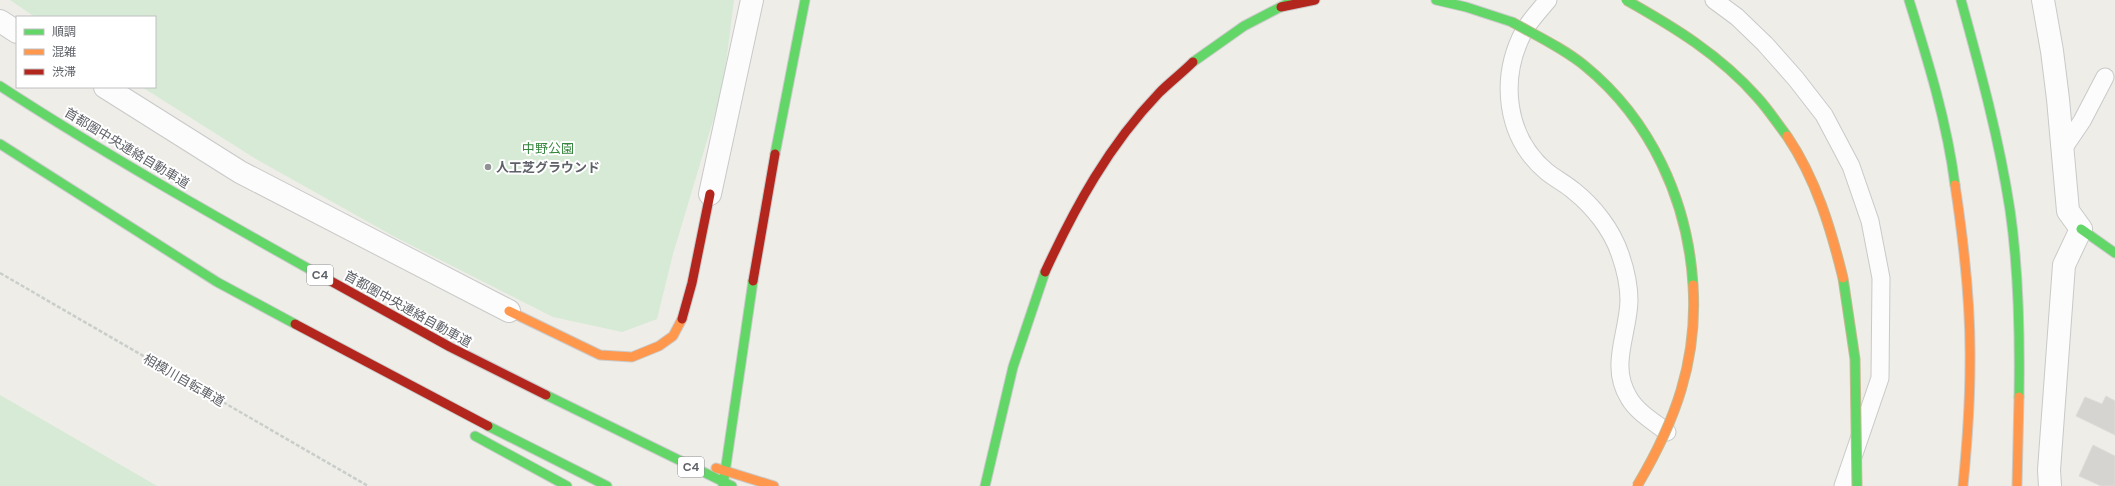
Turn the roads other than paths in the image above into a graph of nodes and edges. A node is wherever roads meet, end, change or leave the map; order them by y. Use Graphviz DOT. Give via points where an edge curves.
graph roads {
  1 [pos="752,0"];
  2 [pos="805,0"];
  3 [pos="1294,0"];
  4 [pos="1315,0"];
  5 [pos="1436,0"];
  6 [pos="1548,0"];
  7 [pos="1626,0"];
  8 [pos="1714,0"];
  9 [pos="1909,0"];
  10 [pos="1961,0"];
  11 [pos="2042,0"];
  12 [pos="1274,8"];
  13 [pos="0,21"];
  14 [pos="16,31"];
  15 [pos="2105,78"];
  16 [pos="0,86"];
  17 [pos="107,88"];
  18 [pos="0,144"];
  19 [pos="2063,149"];
  20 [pos="710,194"];
  21 [pos="2081,229"];
  22 [pos="2115,253"];
  23 [pos="217,282"];
  24 [pos="509,311"];
  25 [pos="293,334"];
  26 [pos="464,430"];
  27 [pos="1667,432"];
  28 [pos="650,447"];
  29 [pos="567,486"];
  30 [pos="606,486"];
  31 [pos="723,486"];
  32 [pos="732,486"];
  33 [pos="774,486"];
  34 [pos="985,486"];
  35 [pos="1637,486"];
  36 [pos="1843,486"];
  37 [pos="1857,486"];
  38 [pos="1963,486"];
  39 [pos="2017,486"];
  40 [pos="2050,486"];
  1 -- 20 [label="street"];
  2 -- 31 [label="main road" via="791,59 734,396"];
  3 -- 12 [label="main road"];
  4 -- 12 [label="main road"];
  5 -- 27 [label="main road, bridge" via="1466,6 1512,22 1552,43 1586,67 1619,98 1646,133 1669,173 1684,215 1693,261 1694,312 1684,384"];
  6 -- 27 [label="lane" via="1524,32 1514,59 1509,106 1514,128 1546,171 1575,191 1597,213 1616,241 1624,265 1629,301 1618,357 1620,380 1629,399"];
  7 -- 37 [label="main road, bridge" via="1651,12 1692,38 1730,68 1763,102 1792,142 1814,184 1831,229 1844,280 1850,319 1856,407"];
  8 -- 36 [label="lane" via="1737,17 1765,44 1824,115 1851,166 1870,221 1881,278 1880,378"];
  9 -- 38 [label="main road" via="1922,37 1946,128 1960,212 1969,300 1970,385"];
  10 -- 39 [label="main road" via="1991,109 2010,210 2020,318"];
  11 -- 19 [label="street" via="2052,51"];
  12 -- 34 [label="main road" via="1235,30 1160,91 1125,131 1092,178 1062,233 1027,322"];
  13 -- 14 [label="street"];
  15 -- 19 [label="lane" via="2082,121"];
  16 -- 28 [label="main road, 首都圏中央連絡自動車道 / C4" via="48,117 299,264 450,347"];
  17 -- 24 [label="street" via="240,172"];
  18 -- 23 [label="main road"];
  19 -- 21 [label="street" via="2068,211"];
  20 -- 24 [label="main road" via="692,283 681,322 673,336 659,346 632,357 600,355"];
  21 -- 22 [label="main road"];
  21 -- 40 [label="street" via="2064,265"];
  23 -- 25 [label="main road"];
  23 -- 30 [label="main road" via="424,394"];
  26 -- 29 [label="main road"];
  27 -- 35 [label="main road, bridge"];
  28 -- 32 [label="main road, 首都圏中央連絡自動車道 / C4"];
  28 -- 33 [label="main road"];
}
